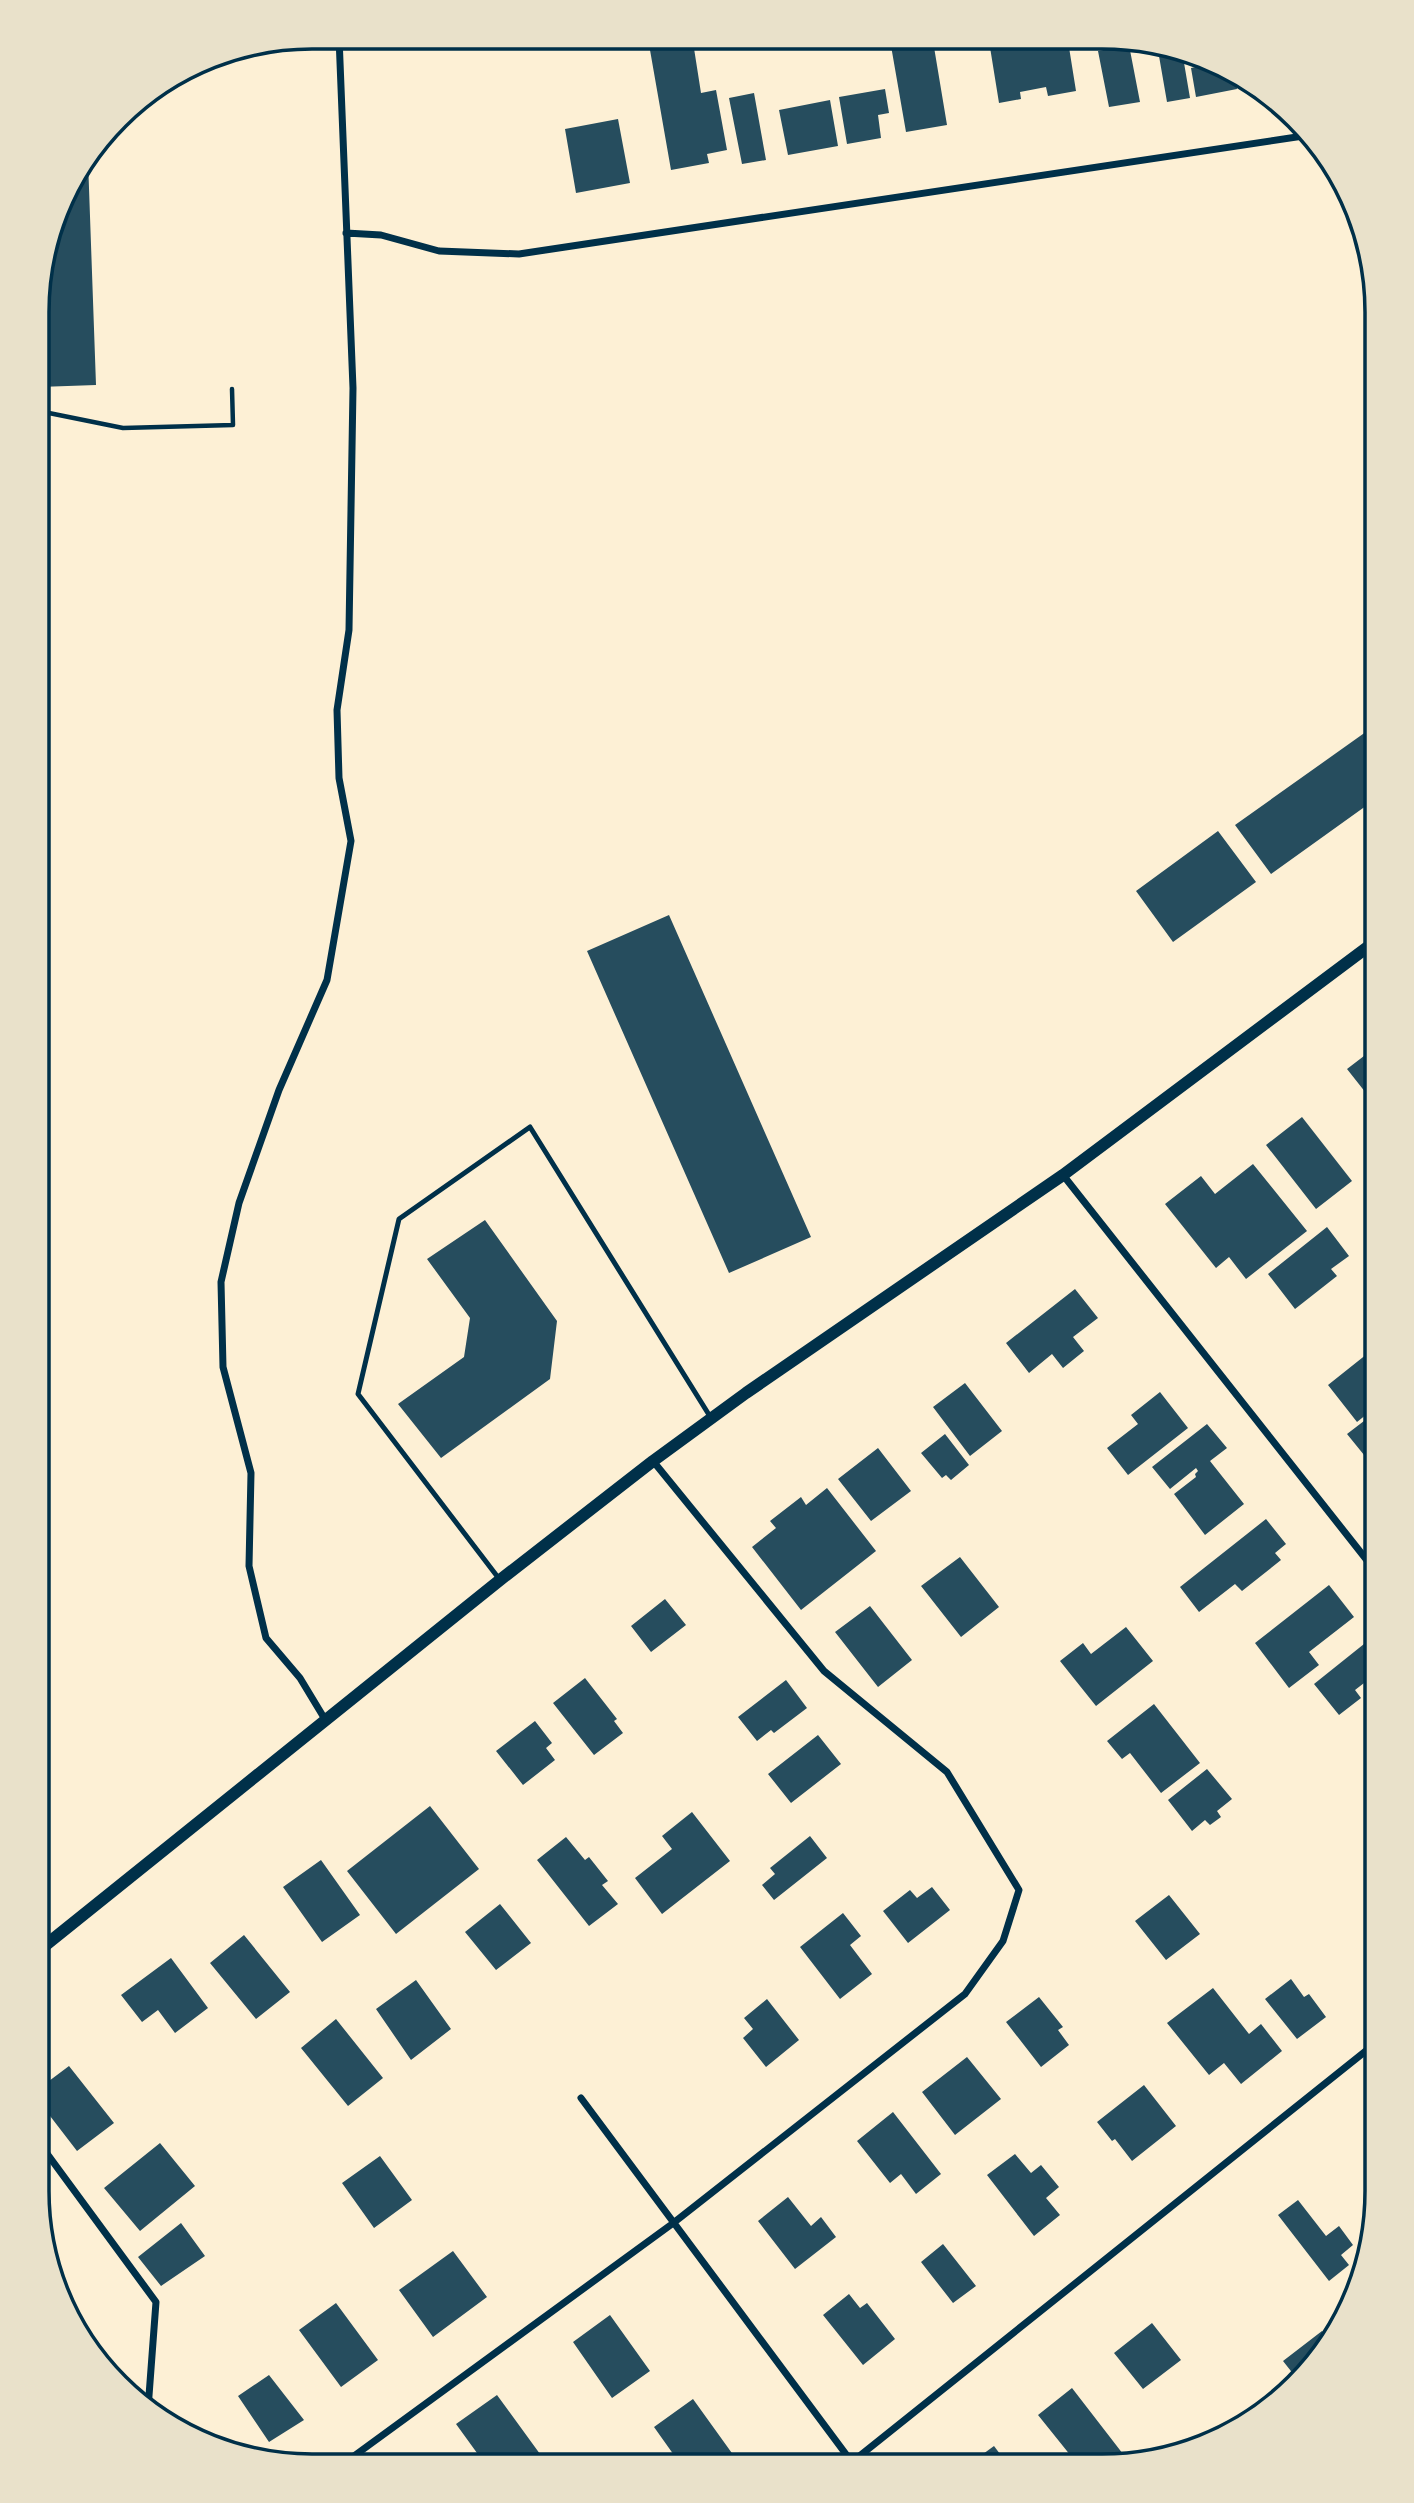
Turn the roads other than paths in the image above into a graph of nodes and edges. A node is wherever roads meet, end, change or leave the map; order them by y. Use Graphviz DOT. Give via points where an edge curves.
graph roads {
  1 [pos="339,49"];
  2 [pos="1298,137"];
  3 [pos="346,233"];
  4 [pos="1365,949"];
  5 [pos="1063,1175"];
  6 [pos="711,1418"];
  7 [pos="653,1461"];
  8 [pos="1365,1558"];
  9 [pos="500,1580"];
  10 [pos="326,1721"];
  11 [pos="49,1942"];
  12 [pos="1365,2052"];
  13 [pos="580,2098"];
  14 [pos="49,2156"];
  15 [pos="672,2224"];
  16 [pos="149,2397"];
  17 [pos="357,2454"];
  18 [pos="844,2454"];
  19 [pos="863,2454"];
  1 -- 3 [label="street"];
  2 -- 3 [label="street" via="519,254 439,251 382,236"];
  3 -- 10 [label="street" via="353,388 349,630 337,709 339,778 351,841 327,980 279,1090 239,1203 221,1282 223,1367 251,1473 249,1566 266,1638 300,1678"];
  4 -- 5 [label="street"];
  5 -- 6 [label="street"];
  5 -- 8 [label="street"];
  6 -- 7 [label="street"];
  6 -- 9 [label="lane" via="530,1127 399,1219 358,1394"];
  7 -- 9 [label="street"];
  7 -- 15 [label="street" via="824,1671 947,1772 1019,1890 1003,1941 965,1994"];
  9 -- 10 [label="street"];
  10 -- 11 [label="street"];
  12 -- 19 [label="street"];
  13 -- 15 [label="street"];
  14 -- 16 [label="street" via="156,2302"];
  15 -- 17 [label="street"];
  15 -- 18 [label="street"];
}
